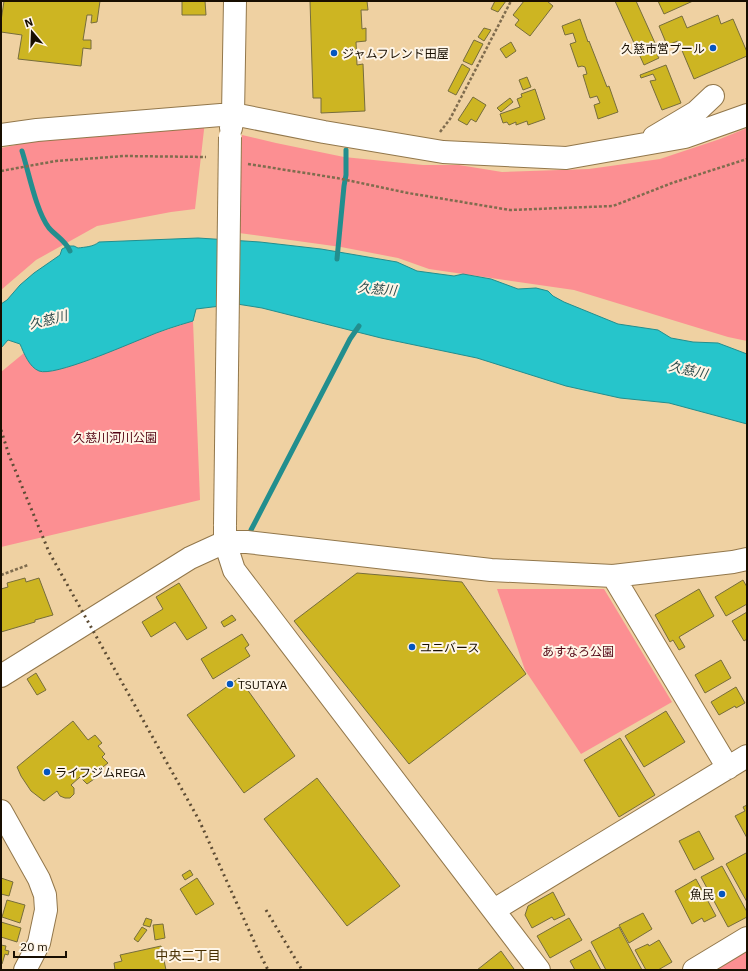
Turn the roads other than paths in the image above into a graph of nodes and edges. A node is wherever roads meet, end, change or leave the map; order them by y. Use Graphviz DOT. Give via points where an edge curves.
graph roads {
  1 [pos="235,1"];
  2 [pos="713,96"];
  3 [pos="233,114"];
  4 [pos="747,115"];
  5 [pos="1,135"];
  6 [pos="640,145"];
  7 [pos="225,533"];
  8 [pos="747,559"];
  9 [pos="613,576"];
  10 [pos="1,676"];
  11 [pos="747,756"];
  12 [pos="728,768"];
  13 [pos="1,811"];
  14 [pos="494,910"];
  15 [pos="747,938"];
  16 [pos="25,970"];
  17 [pos="539,970"];
  18 [pos="694,970"];
  1 -- 3 [label="street"];
  2 -- 6 [label="street" via="696,112"];
  3 -- 5 [label="street"];
  3 -- 6 [label="street" via="426,150 466,154 566,158"];
  3 -- 7 [label="street, bridge" via="230,137"];
  4 -- 6 [label="street" via="685,137"];
  7 -- 9 [label="street" via="247,542 491,570"];
  7 -- 10 [label="street" via="190,558"];
  7 -- 14 [label="street" via="234,570"];
  8 -- 9 [label="street"];
  9 -- 12 [label="street"];
  11 -- 12 [label="street"];
  12 -- 14 [label="street"];
  13 -- 16 [label="street" via="39,879 45,895 46,910 39,942"];
  14 -- 17 [label="street"];
  15 -- 18 [label="street"];
}
